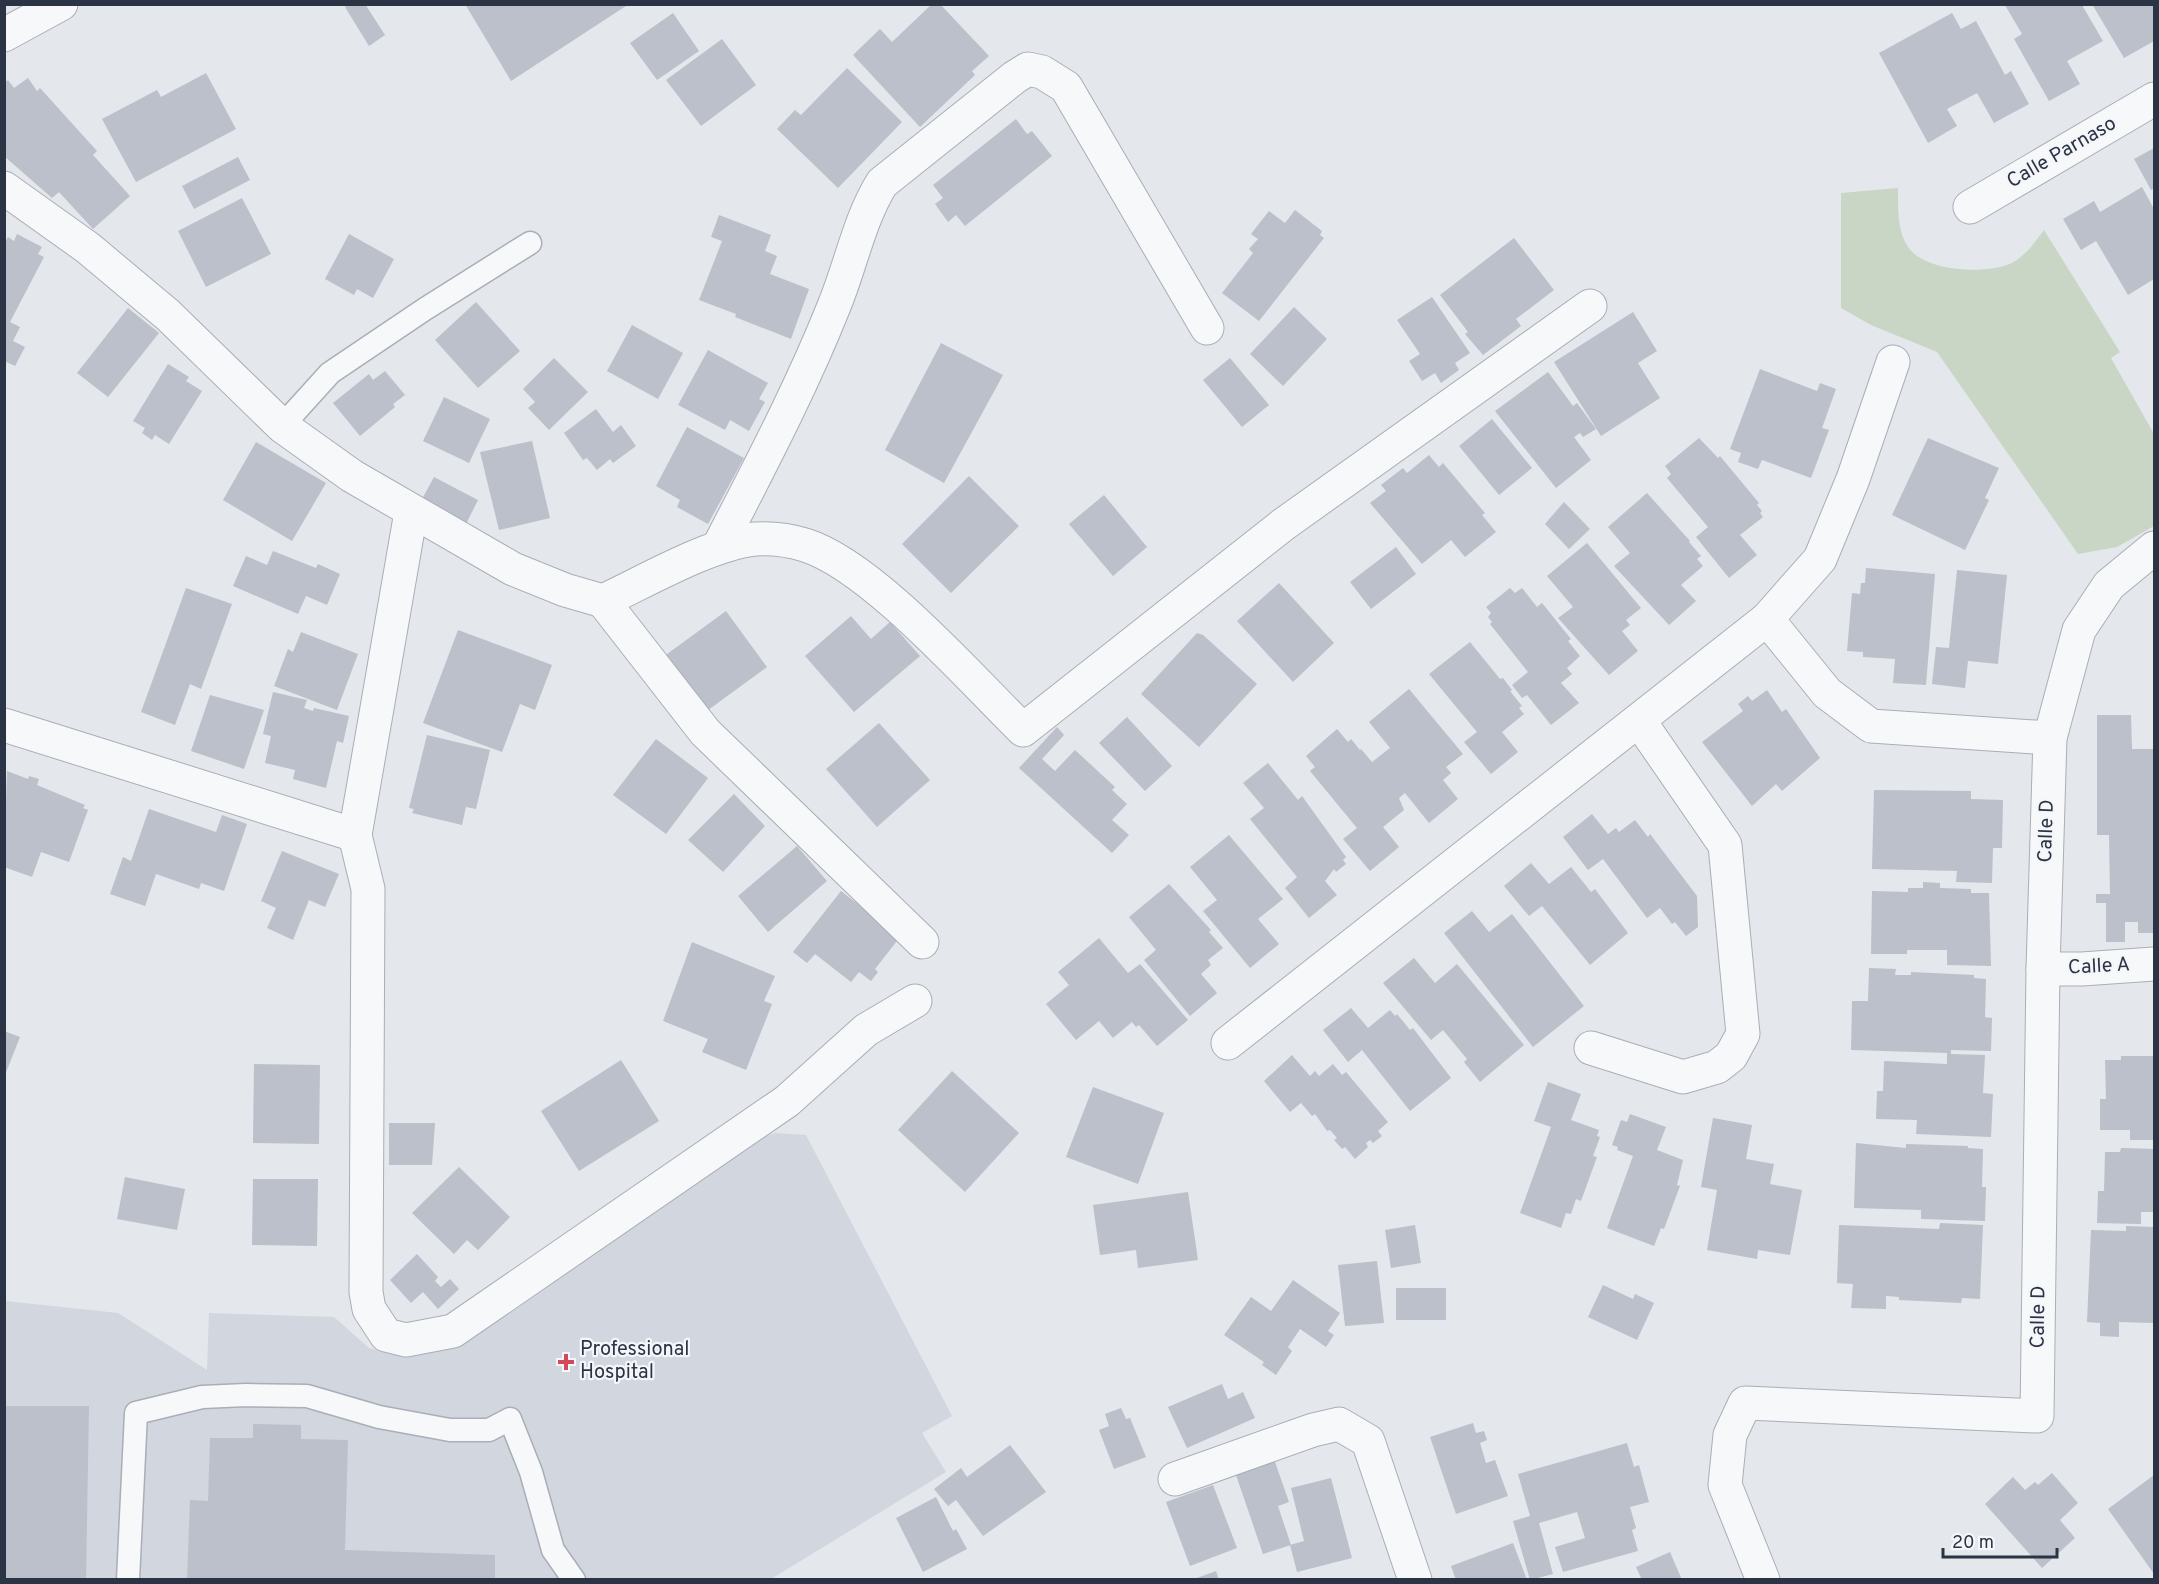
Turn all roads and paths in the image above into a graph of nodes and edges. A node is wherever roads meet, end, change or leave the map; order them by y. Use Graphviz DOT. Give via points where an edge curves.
graph roads {
  1 [pos="61,4"];
  2 [pos="4,35"];
  3 [pos="2154,99"];
  4 [pos="4,188"];
  5 [pos="1970,207"];
  6 [pos="530,243"];
  7 [pos="1590,306"];
  8 [pos="1207,328"];
  9 [pos="1893,362"];
  10 [pos="282,426"];
  11 [pos="411,512"];
  12 [pos="718,548"];
  13 [pos="2154,548"];
  14 [pos="603,601"];
  15 [pos="1767,619"];
  16 [pos="1640,722"];
  17 [pos="4,725"];
  18 [pos="2050,738"];
  19 [pos="355,835"];
  20 [pos="922,942"];
  21 [pos="2154,964"];
  22 [pos="2043,969"];
  23 [pos="915,1001"];
  24 [pos="1228,1043"];
  25 [pos="1591,1048"];
  26 [pos="1175,1479"];
  27 [pos="128,1580"];
  28 [pos="574,1580"];
  29 [pos="1415,1580"];
  30 [pos="1763,1580"];
  1 -- 2 [label="street"];
  3 -- 5 [label="street, Calle Parnaso"];
  4 -- 10 [label="street" via="88,248 168,315"];
  6 -- 10 [label="lane" via="330,373"];
  7 -- 12 [label="street" via="1284,524 1023,730 897,607 845,566 806,545 776,539 754,539"];
  8 -- 12 [label="street" via="1066,87 1028,69 1014,76 882,183 870,203 835,304 800,385"];
  9 -- 15 [label="street" via="1853,479 1820,559"];
  10 -- 11 [label="street"];
  11 -- 14 [label="street" via="513,569"];
  11 -- 19 [label="street"];
  12 -- 14 [label="street"];
  13 -- 18 [label="street, Calle D" via="2109,585 2079,630"];
  14 -- 20 [label="street" via="705,732"];
  15 -- 16 [label="street"];
  15 -- 18 [label="street" via="1827,693 1871,726"];
  16 -- 24 [label="street"];
  16 -- 25 [label="street" via="1725,845 1743,1034 1731,1056 1718,1067 1683,1077"];
  17 -- 19 [label="street"];
  18 -- 22 [label="street, Calle D"];
  19 -- 23 [label="street" via="368,889 366,1292 375,1322 386,1335 397,1339 453,1331 787,1101 866,1030"];
  21 -- 22 [label="street, Calle A"];
  22 -- 30 [label="street, Calle D" via="2037,1416 1745,1403 1730,1435 1725,1485"];
  26 -- 29 [label="street" via="1339,1424 1368,1442"];
  27 -- 28 [label="lane" via="136,1413 202,1397 246,1395 307,1396 379,1417 450,1430 489,1430 510,1419 531,1472 553,1550"];
}
